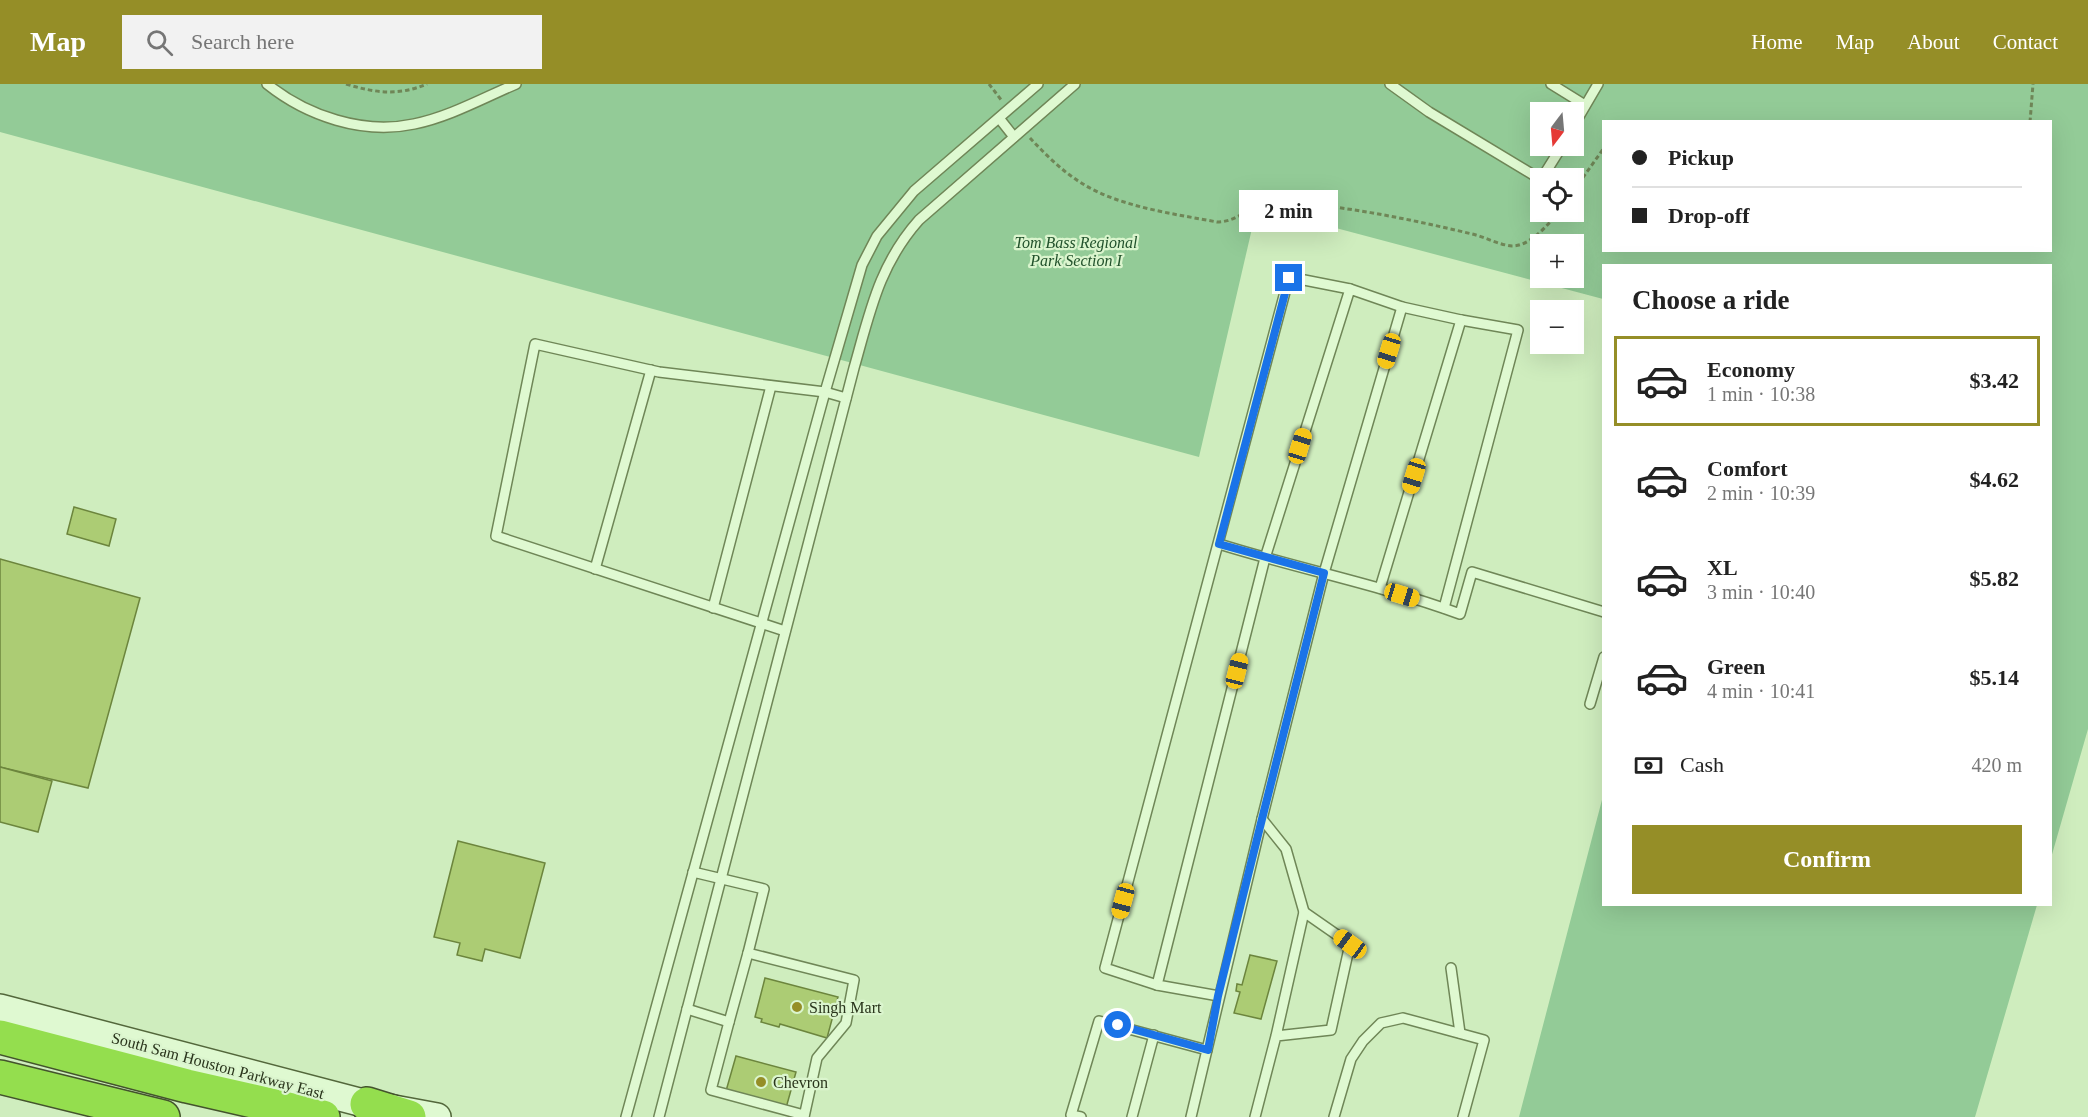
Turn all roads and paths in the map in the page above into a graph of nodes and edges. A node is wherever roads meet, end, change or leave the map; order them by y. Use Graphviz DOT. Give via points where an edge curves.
graph roads {
  1 [pos="267,84"];
  2 [pos="346,84"];
  3 [pos="427,84"];
  4 [pos="516,84"];
  5 [pos="989,84"];
  6 [pos="1038,84"];
  7 [pos="1075,84"];
  8 [pos="1390,84"];
  9 [pos="1551,84"];
  10 [pos="1598,84"];
  11 [pos="2033,84"];
  12 [pos="1586,105"];
  13 [pos="1584,108"];
  14 [pos="1008,110"];
  15 [pos="999,118"];
  16 [pos="2030,120"];
  17 [pos="1022,130"];
  18 [pos="1014,137"];
  19 [pos="1602,151"];
  20 [pos="1530,172"];
  21 [pos="1584,176"];
  22 [pos="1549,222"];
  23 [pos="1350,289"];
  24 [pos="1402,307"];
  25 [pos="1461,320"];
  26 [pos="651,370"];
  27 [pos="771,386"];
  28 [pos="825,392"];
  29 [pos="846,398"];
  30 [pos="1219,544"];
  31 [pos="1265,558"];
  32 [pos="595,569"];
  33 [pos="1324,573"];
  34 [pos="1380,588"];
  35 [pos="713,608"];
  36 [pos="1444,608"];
  37 [pos="1602,611"];
  38 [pos="761,624"];
  39 [pos="784,631"];
  40 [pos="1602,664"];
  41 [pos="1590,704"];
  42 [pos="1262,819"];
  43 [pos="693,872"];
  44 [pos="722,880"];
  45 [pos="1304,912"];
  46 [pos="748,953"];
  47 [pos="1451,968"];
  48 [pos="1157,985"];
  49 [pos="1218,996"];
  50 [pos="0,1008"];
  51 [pos="687,1008"];
  52 [pos="729,1022"];
  53 [pos="1460,1033"];
  54 [pos="1154,1035"];
  55 [pos="1276,1036"];
  56 [pos="0,1037"];
  57 [pos="1208,1050"];
  58 [pos="0,1077"];
  59 [pos="367,1104"];
  60 [pos="804,1116"];
  61 [pos="163,1117"];
  62 [pos="323,1117"];
  63 [pos="409,1117"];
  64 [pos="437,1117"];
  65 [pos="626,1117"];
  66 [pos="659,1117"];
  67 [pos="1082,1117"];
  68 [pos="1132,1117"];
  69 [pos="1191,1117"];
  70 [pos="1255,1117"];
  71 [pos="1334,1117"];
  72 [pos="1463,1117"];
  1 -- 4 [label="lane" via="322,116 348,123 397,127 434,119"];
  2 -- 3 [label="path" via="385,93"];
  5 -- 14 [label="path"];
  6 -- 14 [label="lane"];
  7 -- 17 [label="lane"];
  8 -- 20 [label="lane"];
  9 -- 12 [label="lane"];
  10 -- 12 [label="lane"];
  11 -- 16 [label="path"];
  12 -- 13 [label="lane"];
  14 -- 15 [label="lane"];
  15 -- 18 [label="lane"];
  15 -- 28 [label="lane" via="914,191 877,237 862,265"];
  17 -- 18 [label="lane"];
  17 -- 22 [label="path" via="1066,172 1103,194 1135,205 1217,222 1235,219 1262,205 1317,204 1474,234 1512,246 1531,239"];
  18 -- 29 [label="lane" via="902,240 878,286"];
  19 -- 21 [label="path"];
  23 -- 24 [label="lane"];
  23 -- 30 [label="lane" via="1289,278"];
  23 -- 31 [label="lane"];
  24 -- 25 [label="lane"];
  24 -- 33 [label="lane"];
  25 -- 34 [label="lane"];
  25 -- 36 [label="lane" via="1518,330"];
  26 -- 27 [label="lane"];
  26 -- 32 [label="lane"];
  26 -- 32 [label="lane" via="535,344 496,536"];
  27 -- 28 [label="lane"];
  27 -- 35 [label="lane"];
  28 -- 29 [label="lane"];
  28 -- 38 [label="lane"];
  29 -- 39 [label="lane"];
  30 -- 31 [label="lane"];
  30 -- 48 [label="lane" via="1105,968"];
  31 -- 33 [label="lane"];
  31 -- 48 [label="lane"];
  32 -- 35 [label="lane"];
  33 -- 34 [label="lane"];
  33 -- 42 [label="lane"];
  34 -- 36 [label="lane"];
  35 -- 38 [label="lane"];
  36 -- 37 [label="lane" via="1460,614 1472,573"];
  38 -- 39 [label="lane"];
  38 -- 43 [label="lane"];
  39 -- 44 [label="lane"];
  40 -- 41 [label="lane"];
  42 -- 45 [label="lane" via="1286,849"];
  42 -- 49 [label="lane"];
  43 -- 44 [label="lane"];
  43 -- 65 [label="lane"];
  44 -- 46 [label="lane" via="764,889"];
  44 -- 51 [label="lane"];
  45 -- 55 [label="lane"];
  45 -- 55 [label="lane" via="1350,944 1331,1030"];
  46 -- 52 [label="lane"];
  46 -- 60 [label="lane" via="854,980 846,1023 817,1058"];
  47 -- 53 [label="lane"];
  48 -- 49 [label="lane"];
  49 -- 57 [label="lane"];
  50 -- 59 [label="main road, South Sam Houston Parkway East"];
  51 -- 52 [label="lane"];
  51 -- 66 [label="lane"];
  52 -- 60 [label="lane" via="711,1090"];
  53 -- 71 [label="lane" via="1403,1018 1382,1023 1351,1059"];
  53 -- 72 [label="lane" via="1484,1040"];
  54 -- 57 [label="lane"];
  54 -- 67 [label="lane" via="1099,1020 1071,1115"];
  54 -- 68 [label="lane"];
  55 -- 70 [label="lane"];
  56 -- 62 [label="highway"];
  57 -- 69 [label="lane"];
  58 -- 61 [label="highway"];
  59 -- 63 [label="highway"];
  59 -- 64 [label="main road, South Sam Houston Parkway East"];
}
